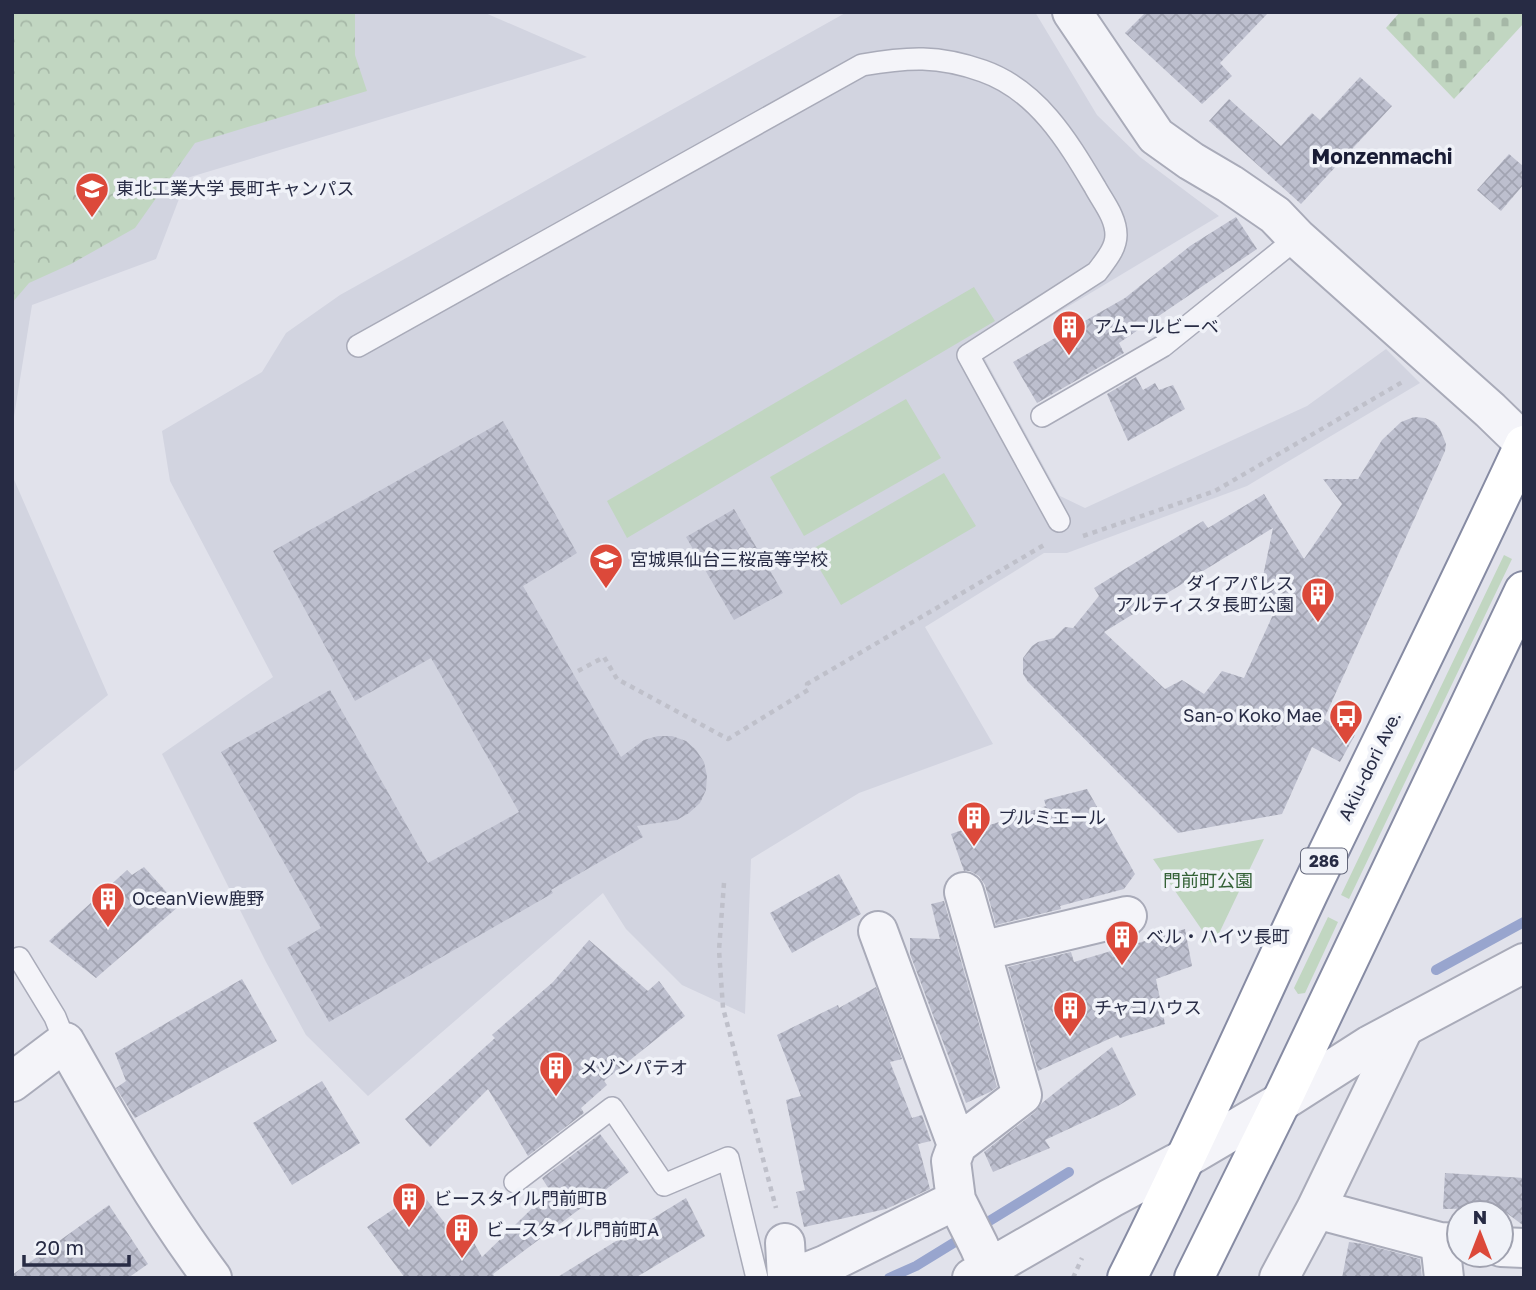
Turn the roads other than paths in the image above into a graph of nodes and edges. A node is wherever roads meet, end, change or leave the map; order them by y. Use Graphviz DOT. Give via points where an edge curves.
graph roads {
  1 [pos="1072,12"];
  2 [pos="1297,238"];
  3 [pos="358,346"];
  4 [pos="1042,416"];
  5 [pos="1524,444"];
  6 [pos="1059,522"];
  7 [pos="1524,591"];
  8 [pos="964,892"];
  9 [pos="1127,916"];
  10 [pos="878,931"];
  11 [pos="981,951"];
  12 [pos="19,958"];
  13 [pos="1524,963"];
  14 [pos="1404,1027"];
  15 [pos="65,1042"];
  16 [pos="12,1082"];
  17 [pos="1281,1102"];
  18 [pos="957,1145"];
  19 [pos="1186,1158"];
  20 [pos="515,1182"];
  21 [pos="1316,1209"];
  22 [pos="972,1241"];
  23 [pos="1445,1253"];
  24 [pos="788,1266"];
  25 [pos="212,1278"];
  26 [pos="757,1278"];
  27 [pos="1127,1278"];
  28 [pos="1194,1278"];
  29 [pos="1279,1278"];
  1 -- 2 [label="street" via="1156,136 1275,215"];
  2 -- 4 [label="lane" via="1163,346"];
  2 -- 5 [label="street"];
  3 -- 6 [label="lane" via="862,65 901,59 944,60 1016,87 1045,113 1115,222 1111,252 1097,272 968,355"];
  5 -- 19 [label="highway, Akiu-dori Ave. / 286"];
  7 -- 17 [label="highway"];
  8 -- 11 [label="street"];
  9 -- 11 [label="street"];
  10 -- 18 [label="street"];
  11 -- 18 [label="street" via="1022,1095"];
  12 -- 15 [label="lane"];
  13 -- 14 [label="street"];
  14 -- 17 [label="street"];
  14 -- 21 [label="street"];
  15 -- 16 [label="street"];
  15 -- 25 [label="street" via="183,1240"];
  17 -- 19 [label="street"];
  17 -- 28 [label="highway"];
  18 -- 22 [label="street" via="951,1161"];
  19 -- 22 [label="street" via="1111,1198"];
  19 -- 27 [label="highway, Akiu-dori Ave. / 286"];
  20 -- 26 [label="lane" via="612,1108 664,1185 728,1158"];
  21 -- 23 [label="street"];
  21 -- 29 [label="street"];
  22 -- 24 [label="street" via="825,1265"];
}
